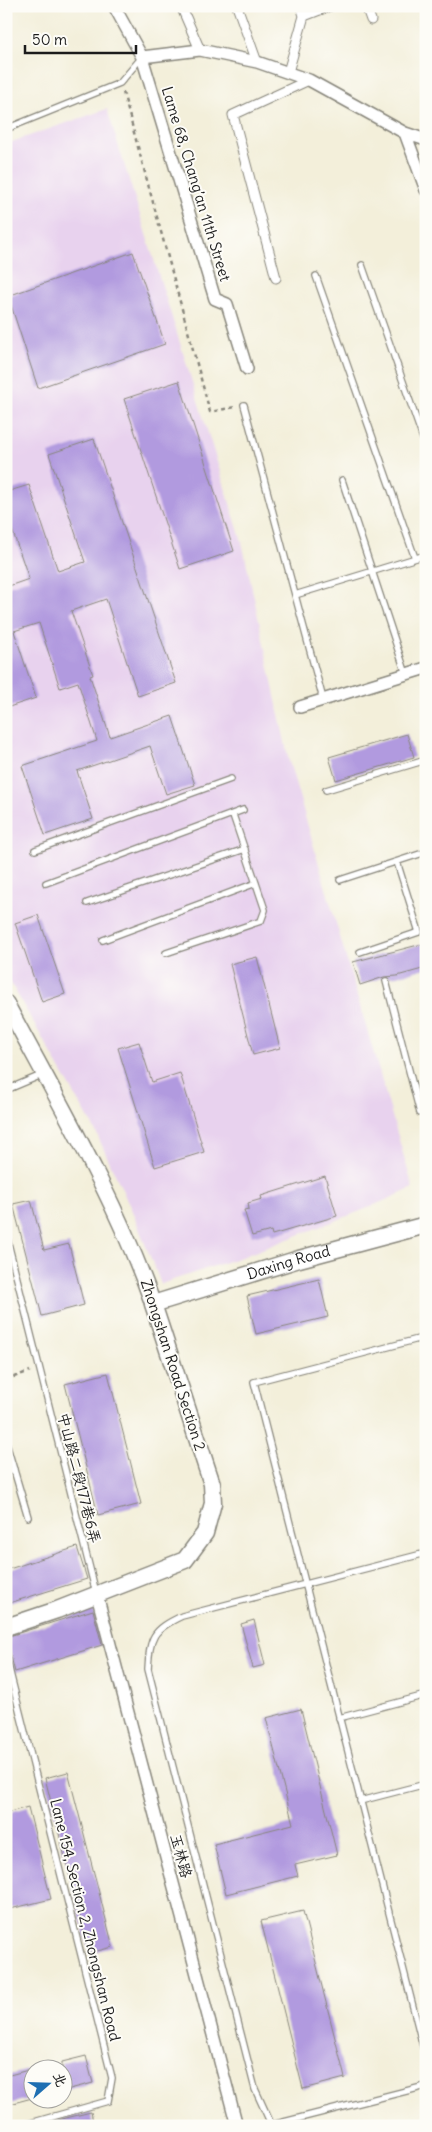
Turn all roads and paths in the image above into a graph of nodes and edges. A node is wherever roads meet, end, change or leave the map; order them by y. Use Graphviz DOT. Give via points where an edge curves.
graph roads {
  1 [pos="114,6"];
  2 [pos="182,6"];
  3 [pos="237,6"];
  4 [pos="301,6"];
  5 [pos="330,6"];
  6 [pos="366,6"];
  7 [pos="304,16"];
  8 [pos="371,20"];
  9 [pos="200,50"];
  10 [pos="142,57"];
  11 [pos="257,62"];
  12 [pos="288,72"];
  13 [pos="309,80"];
  14 [pos="120,83"];
  15 [pos="6,129"];
  16 [pos="406,133"];
  17 [pos="426,140"];
  18 [pos="426,190"];
  19 [pos="362,265"];
  20 [pos="316,276"];
  21 [pos="276,278"];
  22 [pos="247,369"];
  23 [pos="244,405"];
  24 [pos="426,447"];
  25 [pos="342,480"];
  26 [pos="426,555"];
  27 [pos="416,558"];
  28 [pos="371,571"];
  29 [pos="295,595"];
  30 [pos="426,668"];
  31 [pos="406,674"];
  32 [pos="323,699"];
  33 [pos="300,707"];
  34 [pos="426,760"];
  35 [pos="231,780"];
  36 [pos="326,790"];
  37 [pos="243,810"];
  38 [pos="233,815"];
  39 [pos="244,849"];
  40 [pos="35,850"];
  41 [pos="426,852"];
  42 [pos="396,862"];
  43 [pos="340,880"];
  44 [pos="46,883"];
  45 [pos="256,883"];
  46 [pos="88,903"];
  47 [pos="103,940"];
  48 [pos="360,952"];
  49 [pos="166,953"];
  50 [pos="386,981"];
  51 [pos="6,1003"];
  52 [pos="44,1074"];
  53 [pos="6,1090"];
  54 [pos="426,1112"];
  55 [pos="426,1225"];
  56 [pos="6,1235"];
  57 [pos="153,1304"];
  58 [pos="426,1337"];
  59 [pos="38,1368"];
  60 [pos="6,1380"];
  61 [pos="6,1443"];
  62 [pos="14,1469"];
  63 [pos="6,1472"];
  64 [pos="28,1517"];
  65 [pos="426,1553"];
  66 [pos="306,1584"];
  67 [pos="97,1595"];
  68 [pos="6,1626"];
  69 [pos="6,1657"];
  70 [pos="426,1695"];
  71 [pos="339,1718"];
  72 [pos="426,1784"];
  73 [pos="360,1801"];
  74 [pos="426,2058"];
  75 [pos="426,2086"];
  76 [pos="272,2125"];
  77 [pos="20,2126"];
  78 [pos="237,2126"];
  1 -- 10 [label="street"];
  2 -- 9 [label="street"];
  3 -- 11 [label="street"];
  4 -- 7 [label="street"];
  5 -- 7 [label="street"];
  6 -- 8 [label="street"];
  7 -- 12 [label="street"];
  9 -- 10 [label="street"];
  9 -- 11 [label="street"];
  10 -- 14 [label="lane"];
  10 -- 22 [label="street, Lame 68, Chang’an 11th Street" via="215,299 227,304"];
  11 -- 12 [label="street"];
  12 -- 13 [label="street"];
  13 -- 16 [label="street"];
  13 -- 21 [label="street" via="233,116"];
  14 -- 15 [label="lane"];
  14 -- 23 [label="path" via="210,412"];
  16 -- 17 [label="street"];
  16 -- 18 [label="street"];
  19 -- 24 [label="lane"];
  20 -- 27 [label="lane"];
  23 -- 29 [label="lane"];
  25 -- 28 [label="lane"];
  26 -- 27 [label="lane"];
  27 -- 28 [label="lane"];
  28 -- 29 [label="lane"];
  28 -- 31 [label="lane"];
  29 -- 32 [label="lane"];
  30 -- 31 [label="street"];
  31 -- 32 [label="street"];
  32 -- 33 [label="street"];
  34 -- 36 [label="lane"];
  35 -- 40 [label="lane"];
  37 -- 38 [label="lane"];
  38 -- 39 [label="lane"];
  38 -- 44 [label="lane"];
  39 -- 45 [label="lane"];
  39 -- 46 [label="lane"];
  41 -- 42 [label="lane"];
  42 -- 43 [label="lane"];
  42 -- 48 [label="lane" via="419,932"];
  45 -- 47 [label="lane"];
  45 -- 49 [label="lane" via="265,910 260,921"];
  50 -- 54 [label="lane" via="420,1113"];
  51 -- 52 [label="street, Zhongshan Road Section 2"];
  52 -- 53 [label="lane"];
  52 -- 57 [label="street, Zhongshan Road Section 2" via="90,1161 140,1268"];
  55 -- 57 [label="main road, Daxing Road" via="299,1259"];
  56 -- 59 [label="lane, 中山路二段177巷6弄"];
  57 -- 67 [label="main road, Zhongshan Road Section 2" via="212,1484 213,1503 205,1533 185,1560"];
  58 -- 66 [label="lane" via="254,1382"];
  59 -- 60 [label="path"];
  59 -- 67 [label="lane, 中山路二段177巷6弄"];
  61 -- 62 [label="lane"];
  62 -- 63 [label="lane"];
  62 -- 64 [label="lane"];
  65 -- 66 [label="lane"];
  66 -- 71 [label="lane"];
  66 -- 76 [label="lane" via="182,1616 162,1625 150,1644 148,1669 255,2089"];
  67 -- 68 [label="main road, Zhongshan Road Section 2"];
  67 -- 78 [label="street, 玉林路"];
  69 -- 77 [label="lane, Lane 154, Section 2, Zhongshan Road" via="112,2078 108,2101"];
  70 -- 71 [label="lane"];
  71 -- 73 [label="lane"];
  72 -- 73 [label="lane"];
  73 -- 74 [label="lane"];
  75 -- 76 [label="lane"];
}
